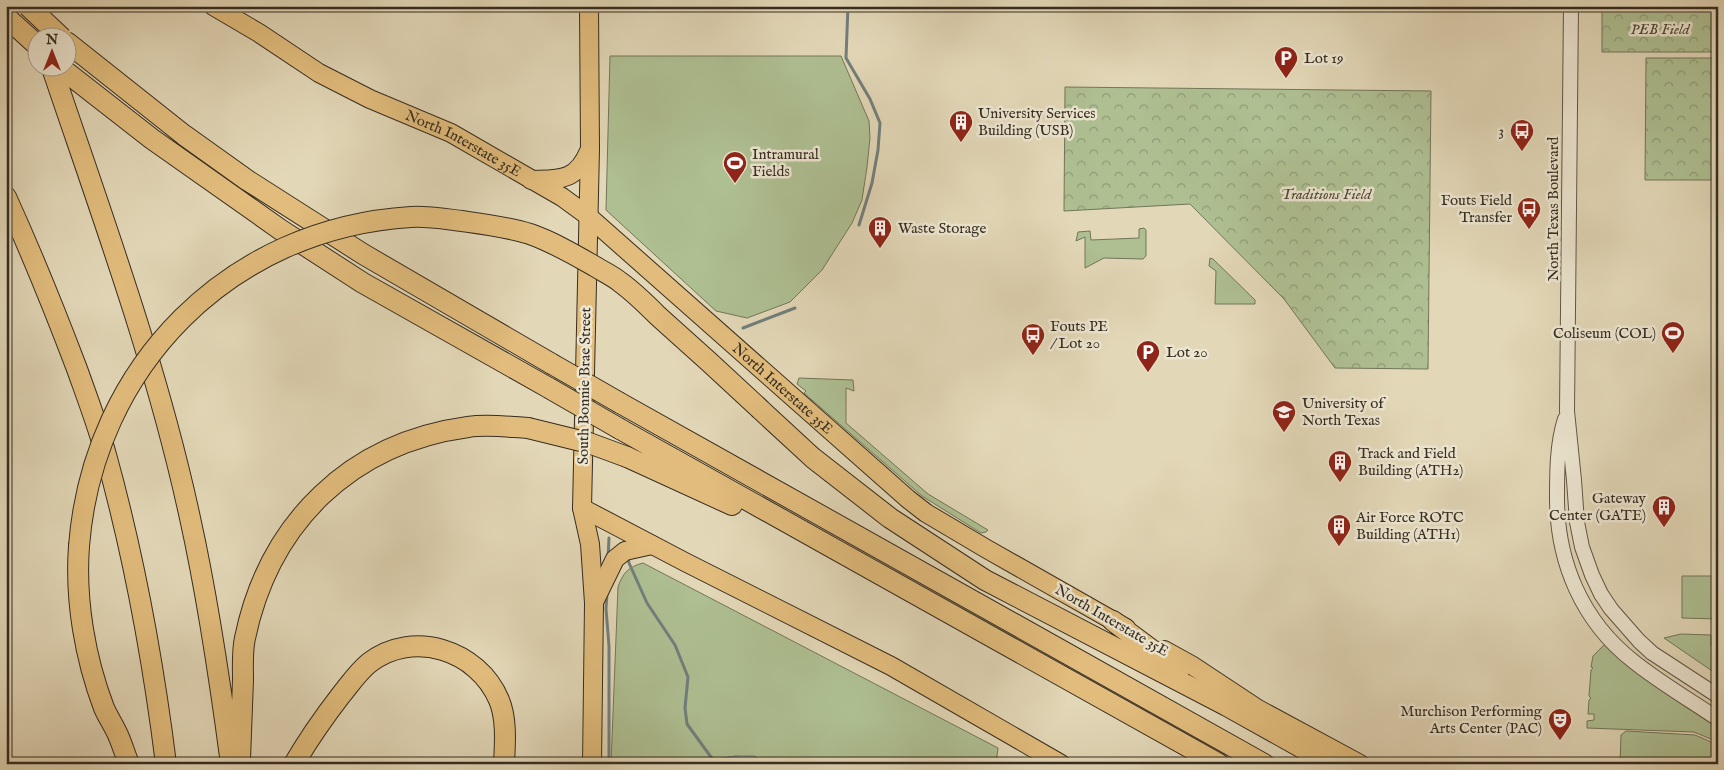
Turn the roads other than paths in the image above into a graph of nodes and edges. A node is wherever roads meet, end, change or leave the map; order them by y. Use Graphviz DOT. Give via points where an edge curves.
graph roads {
  1 [pos="28,6"];
  2 [pos="32,6"];
  3 [pos="213,6"];
  4 [pos="589,6"];
  5 [pos="1571,6"];
  6 [pos="6,17"];
  7 [pos="39,28"];
  8 [pos="51,28"];
  9 [pos="28,37"];
  10 [pos="78,52"];
  11 [pos="55,78"];
  12 [pos="74,78"];
  13 [pos="590,149"];
  14 [pos="530,180"];
  15 [pos="6,197"];
  16 [pos="588,216"];
  17 [pos="6,227"];
  18 [pos="65,338"];
  19 [pos="1567,411"];
  20 [pos="582,508"];
  21 [pos="872,538"];
  22 [pos="652,545"];
  23 [pos="906,562"];
  24 [pos="894,582"];
  25 [pos="594,603"];
  26 [pos="1114,621"];
  27 [pos="1718,696"];
  28 [pos="1227,706"];
  29 [pos="1718,719"];
  30 [pos="129,764"];
  31 [pos="166,764"];
  32 [pos="230,764"];
  33 [pos="240,764"];
  34 [pos="294,764"];
  35 [pos="504,764"];
  36 [pos="592,764"];
  37 [pos="1061,764"];
  38 [pos="1219,764"];
  39 [pos="1264,764"];
  40 [pos="1330,764"];
  41 [pos="1360,764"];
  1 -- 8 [label="highway, bridge"];
  2 -- 7 [label="highway"];
  3 -- 14 [label="main road, North Interstate 35E" via="334,81 452,133"];
  4 -- 13 [label="main road, South Bonnie Brae Street"];
  5 -- 19 [label="street, North Texas Boulevard"];
  6 -- 9 [label="highway"];
  10 -- 23 [label="highway, bridge" via="247,180 363,254 620,403"];
  11 -- 32 [label="highway" via="128,295 190,517 219,677"];
  12 -- 24 [label="highway, bridge" via="240,202 310,249 429,322"];
  13 -- 14 [label="main road" via="579,169 568,177"];
  13 -- 16 [label="main road, South Bonnie Brae Street"];
  14 -- 16 [label="main road, North Interstate 35E"];
  15 -- 18 [label="highway"];
  16 -- 20 [label="main road, South Bonnie Brae Street"];
  16 -- 26 [label="main road, North Interstate 35E" via="908,499 944,524"];
  17 -- 18 [label="highway"];
  18 -- 31 [label="highway" via="106,454 125,530 152,662"];
  19 -- 27 [label="street, North Texas Boulevard" via="1577,522 1582,547 1601,594 1652,653"];
  19 -- 29 [label="street, North Texas Boulevard" via="1560,444 1557,520 1562,550 1574,585 1589,612 1619,649"];
  20 -- 22 [label="main road"];
  20 -- 25 [label="main road, South Bonnie Brae Street" via="590,544"];
  21 -- 23 [label="highway"];
  22 -- 25 [label="main road" via="625,551 614,559"];
  22 -- 37 [label="main road" via="891,666"];
  23 -- 39 [label="highway"];
  24 -- 33 [label="highway, bridge" via="627,457 589,443 528,428 470,426 433,434 400,444 337,482 317,498 286,535 265,573 244,641"];
  24 -- 38 [label="highway"];
  25 -- 36 [label="main road, South Bonnie Brae Street"];
  26 -- 28 [label="highway"];
  26 -- 41 [label="main road, North Interstate 35E" via="1193,666 1258,709"];
  28 -- 30 [label="highway, bridge" via="985,580 890,518 813,458 619,281 568,250 529,234 476,223 412,217 358,224 307,238 223,283 196,305 155,348 133,380 105,432 84,506 78,559 80,598 84,636 94,677 104,709"];
  28 -- 40 [label="highway"];
  34 -- 35 [label="highway" via="330,710 369,663 387,652 415,646 443,649 458,656 492,686 504,717"];
}
